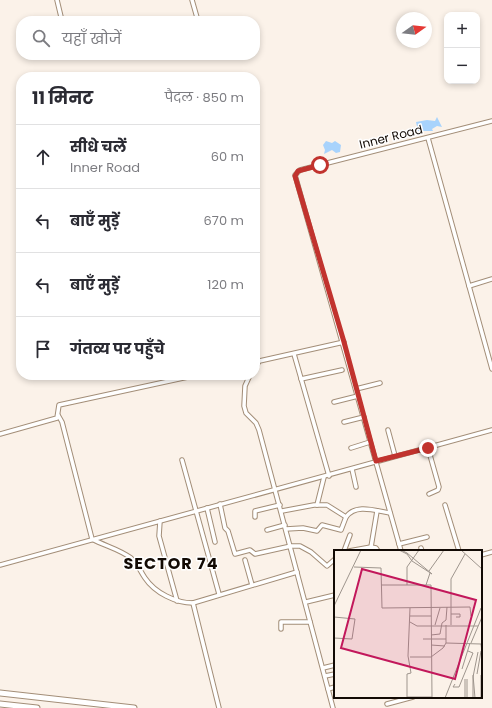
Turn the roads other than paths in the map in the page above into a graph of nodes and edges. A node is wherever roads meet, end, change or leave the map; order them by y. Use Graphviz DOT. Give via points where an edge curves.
graph roads {
  1 [pos="57,0"];
  2 [pos="192,0"];
  3 [pos="61,16"];
  4 [pos="197,16"];
  5 [pos="492,121"];
  6 [pos="428,138"];
  7 [pos="492,280"];
  8 [pos="470,286"];
  9 [pos="344,342"];
  10 [pos="294,354"];
  11 [pos="260,361"];
  12 [pos="492,369"];
  13 [pos="342,370"];
  14 [pos="301,379"];
  15 [pos="174,380"];
  16 [pos="248,380"];
  17 [pos="380,383"];
  18 [pos="356,389"];
  19 [pos="358,396"];
  20 [pos="334,402"];
  21 [pos="58,415"];
  22 [pos="364,417"];
  23 [pos="344,422"];
  24 [pos="388,430"];
  25 [pos="492,430"];
  26 [pos="0,434"];
  27 [pos="370,442"];
  28 [pos="351,448"];
  29 [pos="428,448"];
  30 [pos="395,456"];
  31 [pos="182,460"];
  32 [pos="376,461"];
  33 [pos="352,469"];
  34 [pos="329,476"];
  35 [pos="324,477"];
  36 [pos="356,487"];
  37 [pos="275,489"];
  38 [pos="429,494"];
  39 [pos="220,504"];
  40 [pos="280,505"];
  41 [pos="317,505"];
  42 [pos="445,505"];
  43 [pos="207,508"];
  44 [pos="197,510"];
  45 [pos="282,511"];
  46 [pos="377,511"];
  47 [pos="390,513"];
  48 [pos="346,516"];
  49 [pos="255,517"];
  50 [pos="160,521"];
  51 [pos="286,527"];
  52 [pos="267,530"];
  53 [pos="350,535"];
  54 [pos="427,537"];
  55 [pos="92,539"];
  56 [pos="215,542"];
  57 [pos="399,544"];
  58 [pos="291,546"];
  59 [pos="371,547"];
  60 [pos="344,550"];
  61 [pos="354,550"];
  62 [pos="377,550"];
  63 [pos="401,550"];
  64 [pos="459,550"];
  65 [pos="492,552"];
  66 [pos="482,555"];
  67 [pos="245,560"];
  68 [pos="334,560"];
  69 [pos="0,565"];
  70 [pos="298,572"];
  71 [pos="252,585"];
  72 [pos="219,594"];
  73 [pos="334,595"];
  74 [pos="177,601"];
  75 [pos="306,602"];
  76 [pos="193,603"];
  77 [pos="310,622"];
  78 [pos="281,629"];
  79 [pos="334,665"];
  80 [pos="323,668"];
  81 [pos="334,674"];
  82 [pos="325,676"];
  83 [pos="334,687"];
  84 [pos="328,689"];
  85 [pos="0,693"];
  86 [pos="409,698"];
  87 [pos="0,704"];
  88 [pos="387,704"];
  89 [pos="37,708"];
  90 [pos="134,708"];
  91 [pos="219,708"];
  92 [pos="333,708"];
  1 -- 3 [label="street"];
  2 -- 4 [label="street"];
  5 -- 6 [label="street, Inner Road"];
  6 -- 8 [label="street"];
  6 -- 9 [label="street, Inner Road" via="300,170 296,174"];
  7 -- 8 [label="street"];
  8 -- 12 [label="street"];
  9 -- 10 [label="street"];
  9 -- 18 [label="street"];
  10 -- 11 [label="street"];
  10 -- 14 [label="street"];
  13 -- 14 [label="street"];
  14 -- 34 [label="street"];
  15 -- 21 [label="street" via="59,405"];
  16 -- 37 [label="street" via="244,406 246,413 259,430"];
  17 -- 18 [label="street"];
  18 -- 19 [label="street"];
  19 -- 20 [label="street"];
  19 -- 22 [label="street"];
  21 -- 26 [label="street" via="54,419"];
  21 -- 55 [label="street" via="62,422"];
  22 -- 23 [label="street"];
  22 -- 27 [label="street"];
  24 -- 30 [label="street"];
  25 -- 29 [label="street"];
  27 -- 28 [label="street"];
  27 -- 32 [label="street"];
  29 -- 30 [label="street"];
  29 -- 38 [label="street" via="439,487"];
  30 -- 32 [label="street"];
  31 -- 44 [label="street"];
  32 -- 33 [label="street"];
  32 -- 47 [label="street"];
  33 -- 34 [label="street"];
  33 -- 36 [label="street"];
  34 -- 35 [label="street"];
  35 -- 37 [label="street"];
  35 -- 41 [label="street"];
  37 -- 39 [label="street"];
  37 -- 40 [label="street"];
  39 -- 43 [label="street"];
  39 -- 58 [label="street" via="225,528 235,554 250,550 255,554"];
  40 -- 45 [label="street"];
  40 -- 49 [label="street" via="255,511"];
  41 -- 45 [label="street"];
  41 -- 48 [label="street" via="330,506"];
  42 -- 64 [label="street"];
  43 -- 44 [label="street"];
  43 -- 56 [label="street"];
  44 -- 50 [label="street"];
  44 -- 72 [label="street"];
  45 -- 51 [label="street"];
  46 -- 47 [label="street"];
  46 -- 48 [label="street" via="361,508 349,512"];
  46 -- 59 [label="street"];
  47 -- 57 [label="street"];
  48 -- 51 [label="street" via="341,530 322,525 317,532"];
  50 -- 55 [label="street"];
  50 -- 74 [label="street" via="159,536"];
  51 -- 52 [label="street"];
  51 -- 58 [label="street"];
  53 -- 60 [label="street"];
  54 -- 57 [label="street"];
  55 -- 69 [label="street"];
  55 -- 74 [label="street" via="132,559 147,581"];
  57 -- 63 [label="street"];
  58 -- 68 [label="street" via="305,548 327,566"];
  58 -- 70 [label="street"];
  59 -- 61 [label="street"];
  59 -- 62 [label="street"];
  65 -- 66 [label="street"];
  67 -- 71 [label="street"];
  70 -- 71 [label="street"];
  70 -- 75 [label="street"];
  71 -- 72 [label="street"];
  72 -- 76 [label="street"];
  73 -- 75 [label="street"];
  74 -- 76 [label="street"];
  75 -- 77 [label="street"];
  76 -- 91 [label="street"];
  77 -- 78 [label="street" via="281,622"];
  77 -- 80 [label="street"];
  79 -- 80 [label="street"];
  80 -- 82 [label="street"];
  81 -- 82 [label="street"];
  82 -- 84 [label="street"];
  83 -- 84 [label="street"];
  84 -- 92 [label="street"];
  85 -- 90 [label="street"];
  86 -- 88 [label="street"];
  87 -- 89 [label="street"];
}
